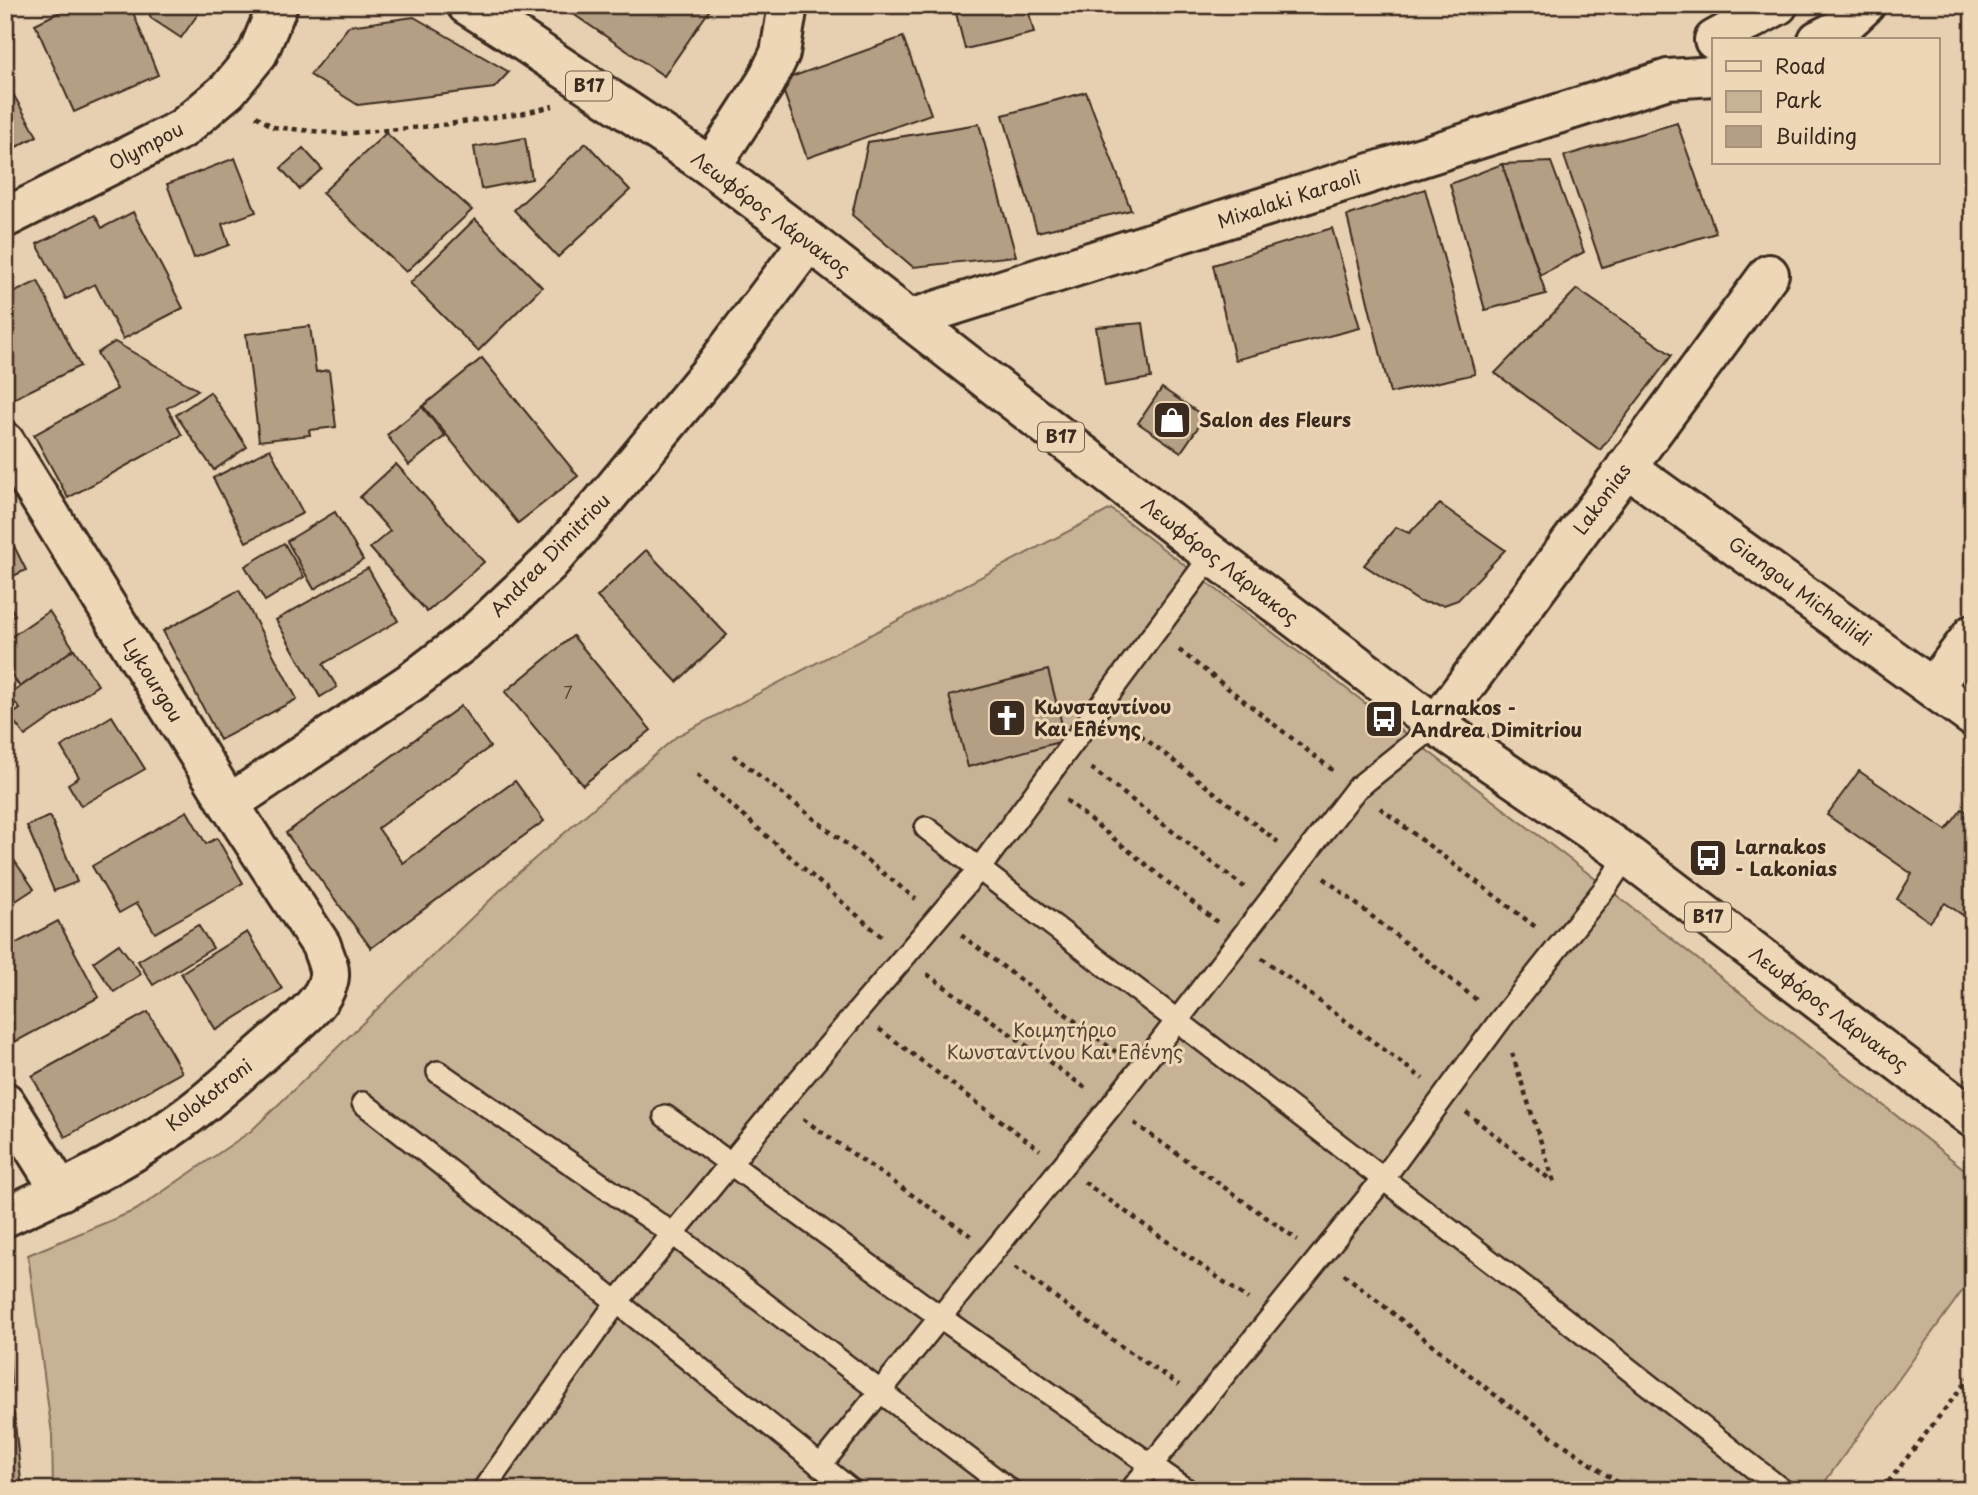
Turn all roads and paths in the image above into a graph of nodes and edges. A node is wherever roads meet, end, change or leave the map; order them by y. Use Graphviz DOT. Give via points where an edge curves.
graph roads {
  1 [pos="278,5"];
  2 [pos="292,5"];
  3 [pos="467,5"];
  4 [pos="788,5"];
  5 [pos="1777,5"];
  6 [pos="1794,5"];
  7 [pos="1865,5"];
  8 [pos="1718,38"];
  9 [pos="1810,38"];
  10 [pos="1822,38"];
  11 [pos="1712,42"];
  12 [pos="258,53"];
  13 [pos="1712,76"];
  14 [pos="1668,79"];
  15 [pos="602,94"];
  16 [pos="223,95"];
  17 [pos="711,167"];
  18 [pos="5,218"];
  19 [pos="809,241"];
  20 [pos="1769,274"];
  21 [pos="910,319"];
  22 [pos="5,442"];
  23 [pos="1626,467"];
  24 [pos="1212,555"];
  25 [pos="1973,634"];
  26 [pos="1933,687"];
  27 [pos="1102,705"];
  28 [pos="1973,717"];
  29 [pos="1436,725"];
  30 [pos="1068,750"];
  31 [pos="697,775"];
  32 [pos="1044,782"];
  33 [pos="229,804"];
  34 [pos="926,828"];
  35 [pos="1627,855"];
  36 [pos="1301,860"];
  37 [pos="979,869"];
  38 [pos="1267,905"];
  39 [pos="302,916"];
  40 [pos="1240,940"];
  41 [pos="904,957"];
  42 [pos="1501,1019"];
  43 [pos="1178,1021"];
  44 [pos="438,1072"];
  45 [pos="1445,1095"];
  46 [pos="5,1102"];
  47 [pos="363,1103"];
  48 [pos="1111,1106"];
  49 [pos="1970,1112"];
  50 [pos="665,1116"];
  51 [pos="731,1163"];
  52 [pos="1383,1179"];
  53 [pos="61,1191"];
  54 [pos="5,1217"];
  55 [pos="673,1234"];
  56 [pos="1321,1256"];
  57 [pos="617,1302"];
  58 [pos="940,1317"];
  59 [pos="1973,1373"];
  60 [pos="880,1392"];
  61 [pos="1151,1465"];
  62 [pos="820,1466"];
  63 [pos="483,1490"];
  64 [pos="851,1490"];
  65 [pos="1010,1490"];
  66 [pos="1131,1490"];
  67 [pos="1187,1490"];
  68 [pos="1628,1490"];
  69 [pos="1782,1490"];
  70 [pos="1882,1490"];
  1 -- 12 [label="street, Olympou"];
  2 -- 12 [label="street"];
  3 -- 15 [label="street, Λεωφόρος Λάρνακος / B17"];
  4 -- 17 [label="street" via="780,53"];
  5 -- 8 [label="street, Mixalaki Karaoli"];
  6 -- 9 [label="street"];
  7 -- 10 [label="street"];
  11 -- 14 [label="street, Mixalaki Karaoli"];
  12 -- 16 [label="street, Olympou"];
  13 -- 14 [label="street, Mixalaki Karaoli"];
  14 -- 21 [label="street, Mixalaki Karaoli"];
  15 -- 16 [label="path" via="525,113 341,134 272,127"];
  15 -- 17 [label="street, Λεωφόρος Λάρνακος / B17"];
  16 -- 18 [label="street, Olympou" via="182,129"];
  17 -- 19 [label="street, Λεωφόρος Λάρνακος / B17"];
  19 -- 21 [label="street, Λεωφόρος Λάρνακος / B17"];
  19 -- 33 [label="street, Andrea Dimitriou" via="716,365 540,572 475,633 411,682"];
  20 -- 23 [label="street, Lakonias"];
  21 -- 24 [label="street, Λεωφόρος Λάρνακος / B17"];
  22 -- 33 [label="street, Lykourgou"];
  23 -- 26 [label="street, Giangou Michailidi"];
  23 -- 29 [label="street, Lakonias"];
  24 -- 27 [label="lane"];
  24 -- 29 [label="street, Λεωφόρος Λάρνακος / B17"];
  25 -- 26 [label="street"];
  26 -- 28 [label="street, Giangou Michailidi"];
  27 -- 30 [label="lane"];
  27 -- 36 [label="path"];
  29 -- 35 [label="street, Λεωφόρος Λάρνακος / B17"];
  29 -- 36 [label="lane" via="1356,789"];
  30 -- 32 [label="lane"];
  30 -- 38 [label="path"];
  31 -- 41 [label="path"];
  32 -- 37 [label="lane"];
  32 -- 40 [label="path"];
  33 -- 39 [label="street, Lykourgou"];
  34 -- 37 [label="lane"];
  35 -- 42 [label="lane"];
  35 -- 49 [label="street, Λεωφόρος Λάρνακος / B17"];
  36 -- 38 [label="lane"];
  36 -- 42 [label="path"];
  37 -- 41 [label="lane"];
  37 -- 43 [label="lane"];
  38 -- 40 [label="lane"];
  39 -- 53 [label="street, Kolokotroni" via="327,962 329,976 323,995 198,1108"];
  40 -- 43 [label="lane"];
  40 -- 45 [label="path"];
  41 -- 48 [label="path"];
  41 -- 51 [label="lane"];
  42 -- 45 [label="lane"];
  42 -- 45 [label="path" via="1554,1182"];
  43 -- 48 [label="lane"];
  43 -- 52 [label="lane"];
  44 -- 55 [label="lane"];
  45 -- 52 [label="lane"];
  46 -- 53 [label="street"];
  47 -- 57 [label="lane"];
  48 -- 56 [label="path"];
  48 -- 58 [label="lane"];
  50 -- 51 [label="lane"];
  51 -- 55 [label="lane"];
  51 -- 58 [label="lane"];
  52 -- 56 [label="lane"];
  52 -- 69 [label="lane"];
  53 -- 54 [label="street, Kolokotroni"];
  55 -- 57 [label="lane"];
  55 -- 60 [label="lane"];
  56 -- 61 [label="lane"];
  56 -- 68 [label="path" via="1500,1399"];
  57 -- 62 [label="lane"];
  57 -- 63 [label="lane"];
  58 -- 60 [label="lane"];
  58 -- 61 [label="lane"];
  59 -- 70 [label="path"];
  60 -- 62 [label="lane"];
  60 -- 65 [label="lane"];
  61 -- 66 [label="lane"];
  61 -- 67 [label="lane"];
  62 -- 64 [label="lane"];
}
